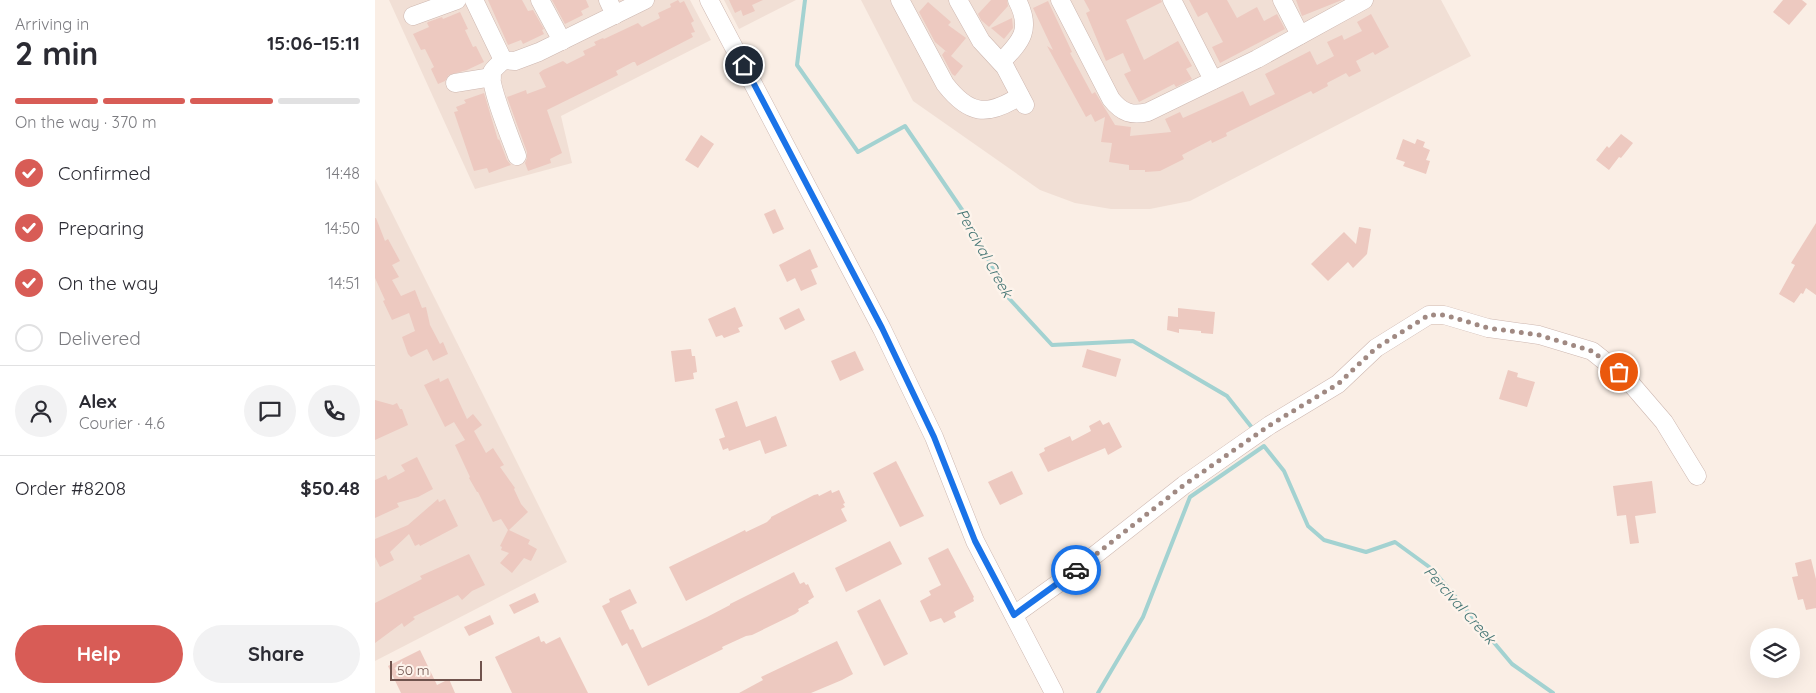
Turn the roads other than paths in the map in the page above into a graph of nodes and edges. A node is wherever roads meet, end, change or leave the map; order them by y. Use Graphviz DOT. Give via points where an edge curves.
graph roads {
  1 [pos="457,0"];
  2 [pos="474,0"];
  3 [pos="540,0"];
  4 [pos="645,0"];
  5 [pos="709,0"];
  6 [pos="900,0"];
  7 [pos="958,0"];
  8 [pos="1017,0"];
  9 [pos="1060,0"];
  10 [pos="1171,0"];
  11 [pos="1281,0"];
  12 [pos="1364,0"];
  13 [pos="612,7"];
  14 [pos="413,16"];
  15 [pos="1300,35"];
  16 [pos="561,41"];
  17 [pos="503,60"];
  18 [pos="1001,62"];
  19 [pos="492,77"];
  20 [pos="1213,80"];
  21 [pos="455,83"];
  22 [pos="517,156"];
  23 [pos="1697,476"];
  24 [pos="1014,615"];
  25 [pos="1054,693"];
  1 -- 14 [label="street"];
  2 -- 17 [label="street"];
  3 -- 16 [label="street"];
  4 -- 13 [label="street"];
  5 -- 24 [label="street" via="882,328 934,437 975,541"];
  6 -- 18 [label="street" via="945,84 966,106 988,110 1023,101"];
  7 -- 18 [label="street" via="981,41"];
  8 -- 18 [label="street" via="1025,17 1024,29 1019,42"];
  9 -- 20 [label="street" via="1111,99 1127,113 1148,112"];
  10 -- 20 [label="street"];
  11 -- 15 [label="street"];
  12 -- 15 [label="street"];
  13 -- 16 [label="street"];
  15 -- 20 [label="street"];
  16 -- 17 [label="street" via="515,61"];
  17 -- 19 [label="street"];
  19 -- 21 [label="street"];
  19 -- 22 [label="street"];
  23 -- 24 [label="street" via="1664,422 1627,379 1592,351 1539,335 1488,328 1445,315 1429,315 1376,348 1338,384 1270,425 1184,485 1067,578"];
  24 -- 25 [label="street"];
}
